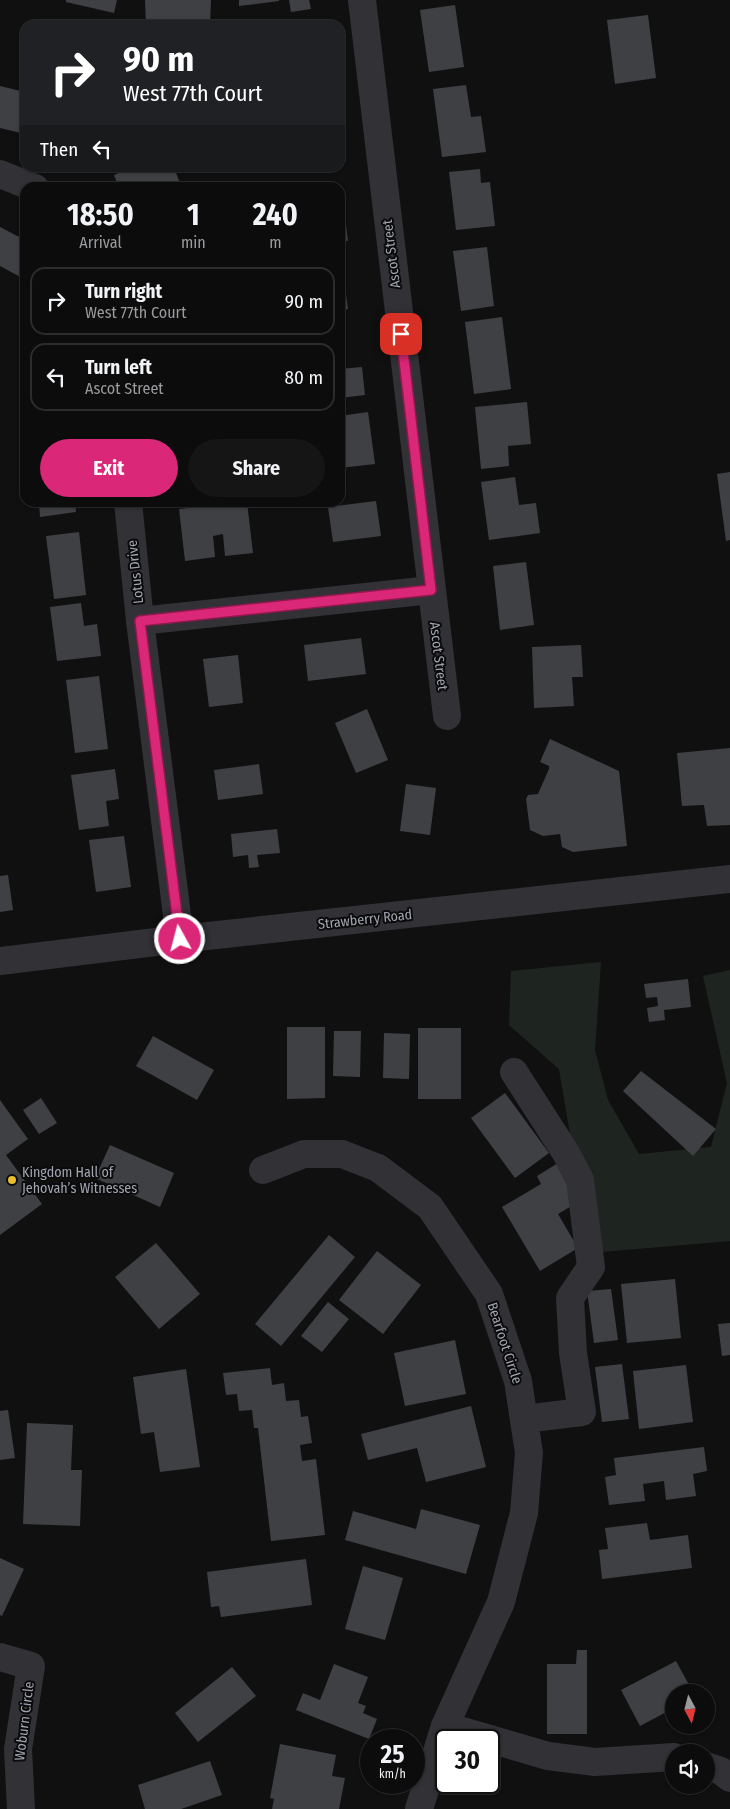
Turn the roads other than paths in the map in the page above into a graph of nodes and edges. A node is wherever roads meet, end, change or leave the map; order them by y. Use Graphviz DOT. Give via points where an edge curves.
graph roads {
  1 [pos="362,0"];
  2 [pos="0,174"];
  3 [pos="20,182"];
  4 [pos="129,507"];
  5 [pos="431,590"];
  6 [pos="140,621"];
  7 [pos="447,716"];
  8 [pos="730,879"];
  9 [pos="180,939"];
  10 [pos="0,961"];
  11 [pos="514,1072"];
  12 [pos="263,1170"];
  13 [pos="524,1419"];
  14 [pos="0,1657"];
  15 [pos="445,1726"];
  16 [pos="665,1757"];
  17 [pos="715,1769"];
  18 [pos="730,1778"];
  19 [pos="21,1809"];
  20 [pos="419,1809"];
  1 -- 5 [label="street, Ascot Street"];
  2 -- 3 [label="street"];
  4 -- 6 [label="street, Lotus Drive"];
  5 -- 6 [label="street"];
  5 -- 7 [label="street, Ascot Street"];
  6 -- 9 [label="street, Lotus Drive"];
  8 -- 9 [label="street, Strawberry Road"];
  9 -- 10 [label="street, Strawberry Road"];
  11 -- 13 [label="street" via="580,1180 591,1267 570,1298 573,1353 582,1412"];
  12 -- 13 [label="street, Bearfoot Circle" via="304,1154 342,1154 378,1168 430,1207 489,1294 518,1381"];
  13 -- 15 [label="street, Bearfoot Circle" via="529,1453 524,1512 501,1602"];
  14 -- 19 [label="street, Woburn Circle" via="31,1666 18,1749"];
  15 -- 16 [label="street" via="548,1756 595,1762"];
  15 -- 20 [label="street, Bearfoot Circle"];
  17 -- 18 [label="street"];
}
